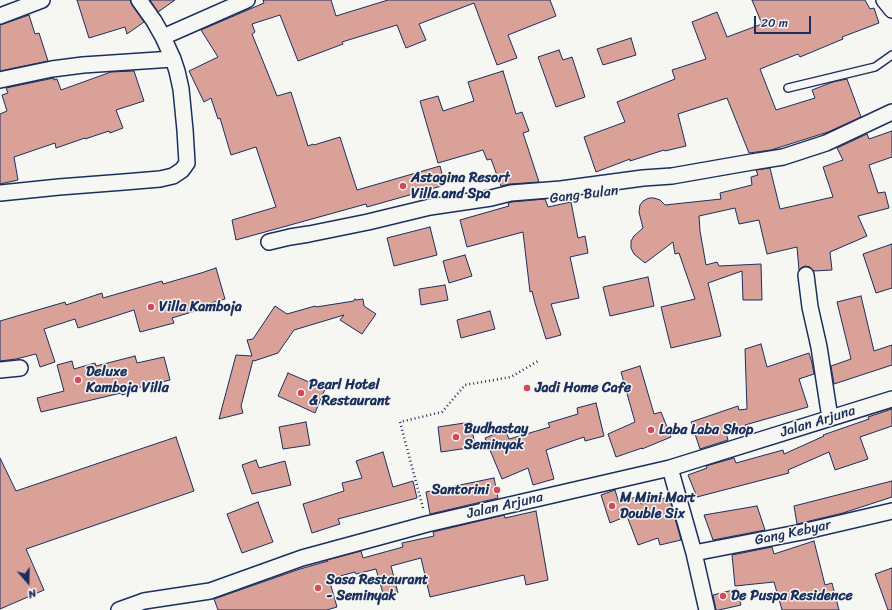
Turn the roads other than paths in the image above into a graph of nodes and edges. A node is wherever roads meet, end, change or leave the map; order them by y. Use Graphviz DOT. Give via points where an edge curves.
graph roads {
  1 [pos="42,0"];
  2 [pos="139,0"];
  3 [pos="247,0"];
  4 [pos="884,0"];
  5 [pos="892,10"];
  6 [pos="0,16"];
  7 [pos="163,37"];
  8 [pos="892,55"];
  9 [pos="173,59"];
  10 [pos="0,80"];
  11 [pos="788,88"];
  12 [pos="892,112"];
  13 [pos="892,120"];
  14 [pos="0,194"];
  15 [pos="806,275"];
  16 [pos="20,368"];
  17 [pos="0,370"];
  18 [pos="892,399"];
  19 [pos="830,418"];
  20 [pos="670,468"];
  21 [pos="892,511"];
  22 [pos="694,553"];
  23 [pos="119,610"];
  24 [pos="707,610"];
  1 -- 6 [label="street"];
  2 -- 7 [label="street"];
  3 -- 7 [label="street"];
  4 -- 5 [label="street"];
  7 -- 9 [label="street"];
  8 -- 11 [label="lane" via="875,67"];
  9 -- 10 [label="street" via="68,67"];
  9 -- 14 [label="street" via="181,90 185,130 187,162 182,170 173,176 160,179"];
  12 -- 13 [label="street, Gang Bulan" via="826,143 782,157 672,176 511,194 430,207 290,237 270,246 449,213 704,179 786,163 828,149"];
  15 -- 19 [label="street"];
  16 -- 17 [label="street"];
  18 -- 19 [label="street, Jalan Arjuna"];
  19 -- 20 [label="street, Jalan Arjuna"];
  20 -- 22 [label="street"];
  20 -- 23 [label="street, Jalan Arjuna" via="427,524 302,558 210,591 144,601"];
  21 -- 22 [label="street, Gang Kebyar"];
  22 -- 24 [label="street"];
}
